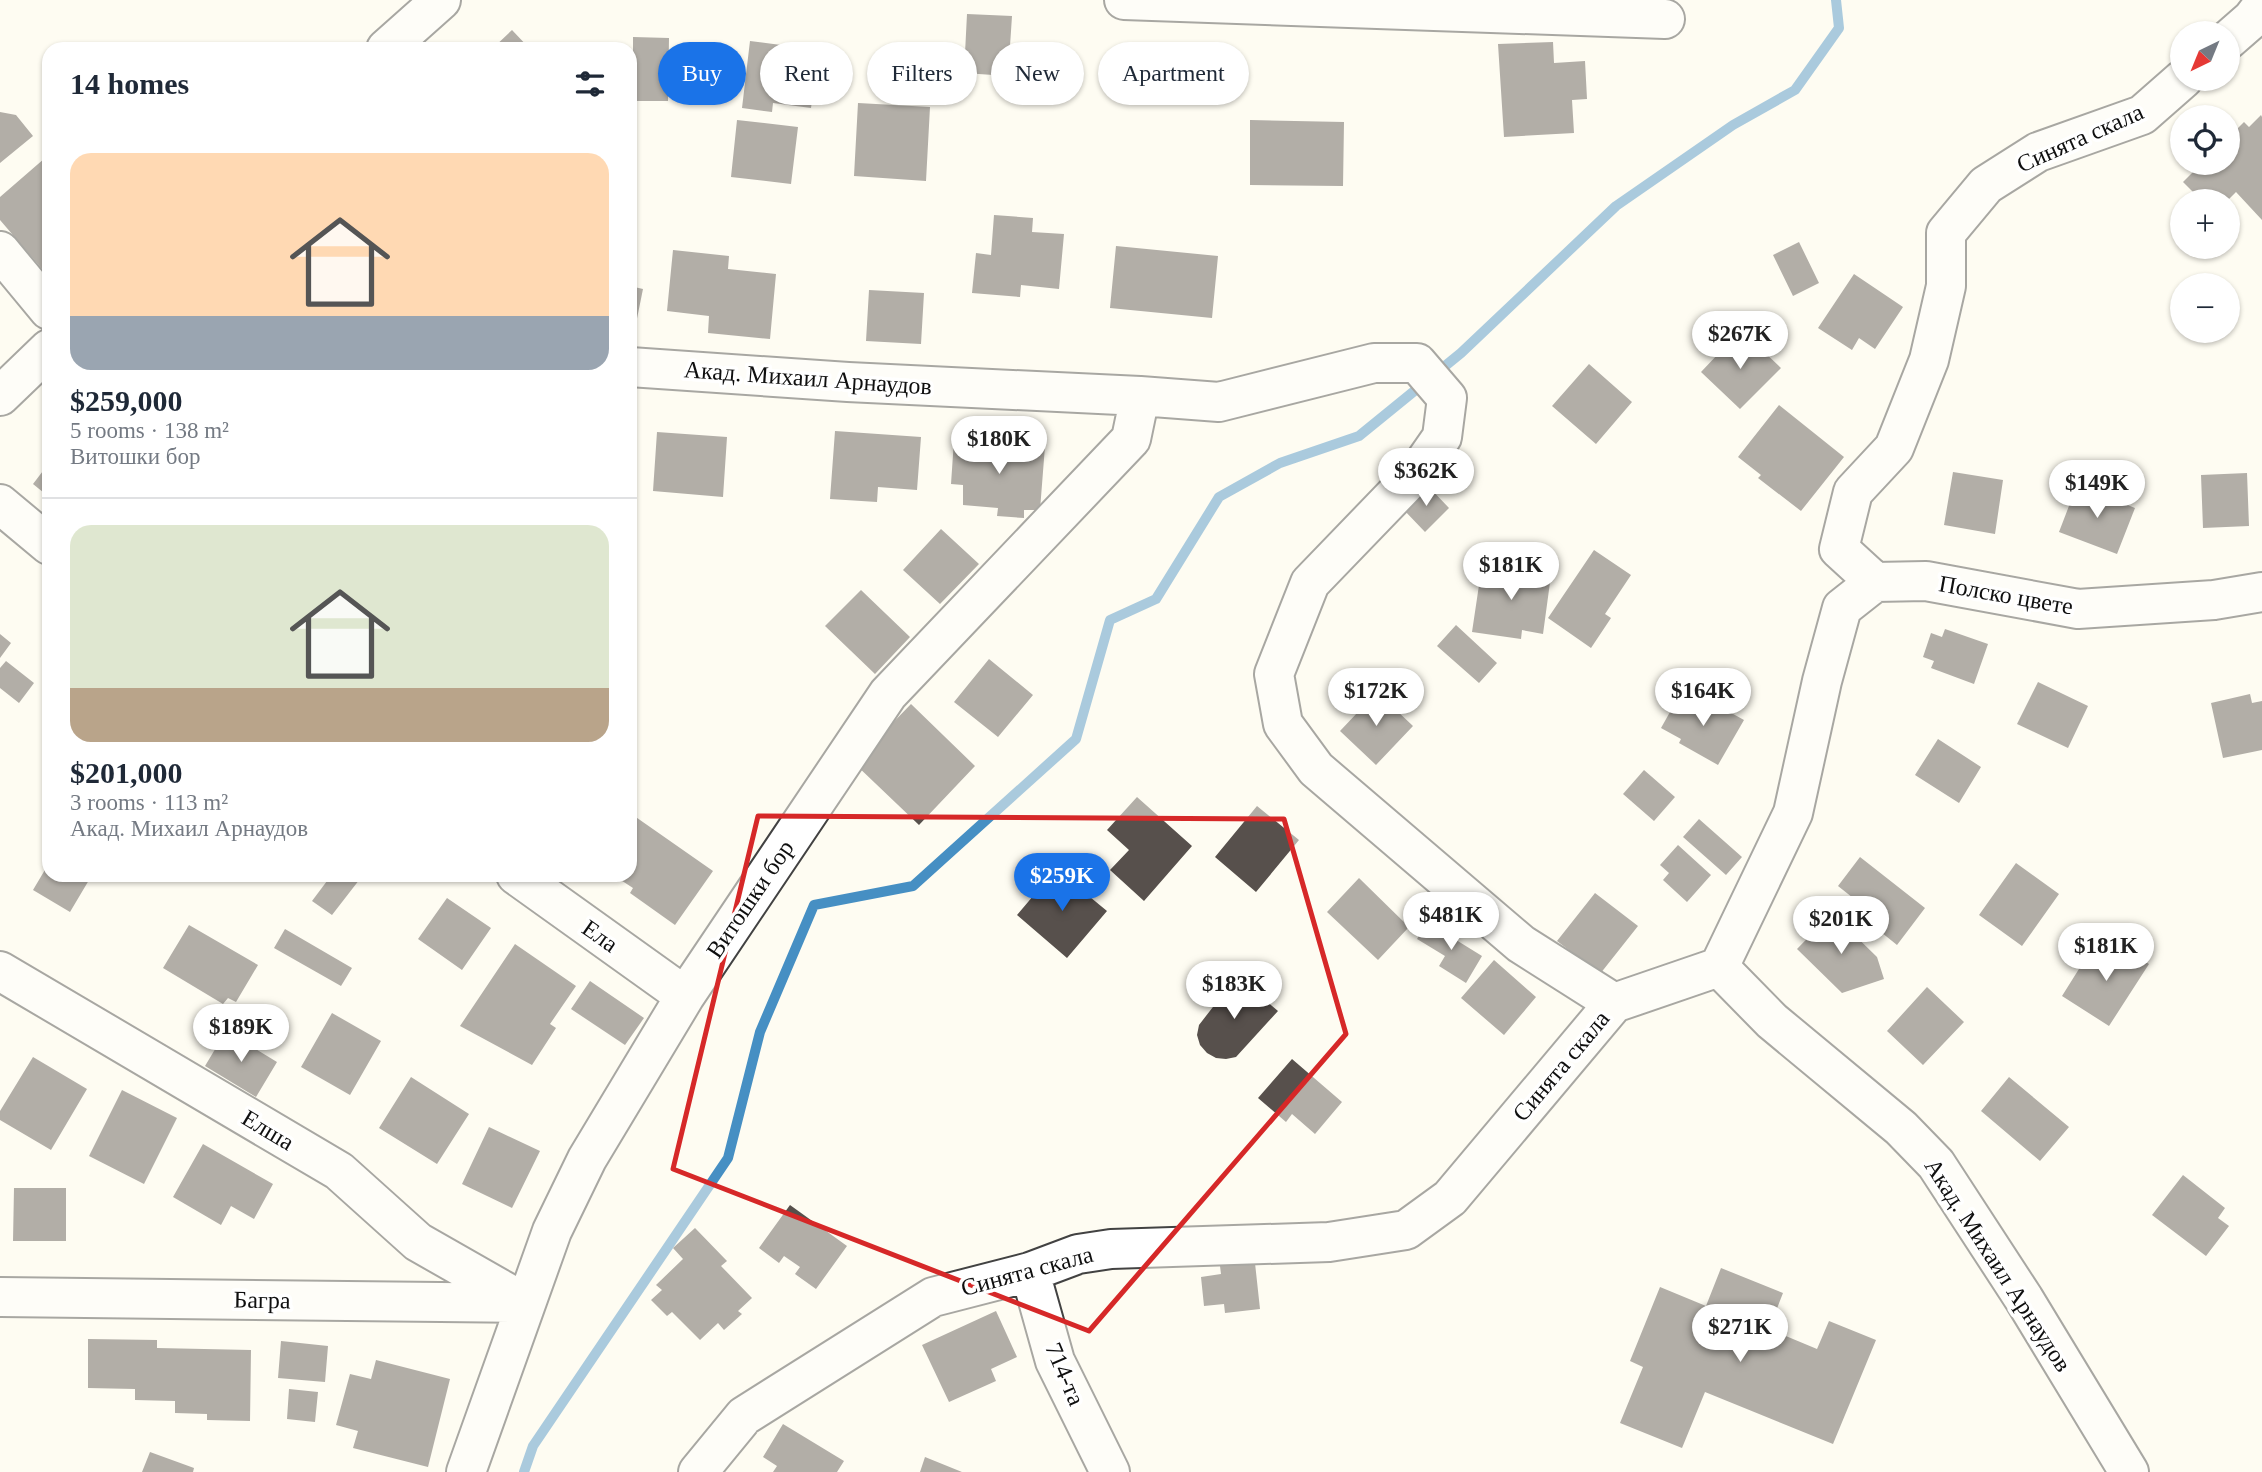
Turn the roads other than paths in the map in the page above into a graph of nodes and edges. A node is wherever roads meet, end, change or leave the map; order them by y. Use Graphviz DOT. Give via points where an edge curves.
graph roads {
  1 [pos="441,0"];
  2 [pos="1124,0"];
  3 [pos="2262,6"];
  4 [pos="1665,19"];
  5 [pos="2240,30"];
  6 [pos="394,42"];
  7 [pos="2170,90"];
  8 [pos="0,251"];
  9 [pos="42,302"];
  10 [pos="42,356"];
  11 [pos="637,368"];
  12 [pos="0,396"];
  13 [pos="1140,396"];
  14 [pos="0,504"];
  15 [pos="42,539"];
  16 [pos="1875,582"];
  17 [pos="2262,592"];
  18 [pos="526,882"];
  19 [pos="1719,967"];
  20 [pos="0,971"];
  21 [pos="685,996"];
  22 [pos="1614,1003"];
  23 [pos="1030,1272"];
  24 [pos="0,1297"];
  25 [pos="525,1303"];
  26 [pos="466,1472"];
  27 [pos="698,1472"];
  28 [pos="1110,1472"];
  29 [pos="2129,1472"];
  1 -- 6 [label="street"];
  2 -- 4 [label="street"];
  3 -- 5 [label="street"];
  7 -- 16 [label="street, Синята скала" via="2142,115 2038,152 1986,185 1946,233 1945,286 1929,360 1894,448 1853,492 1839,549"];
  8 -- 9 [label="street"];
  10 -- 12 [label="street"];
  11 -- 13 [label="street, Акад. Михаил Арнаудов" via="848,383"];
  13 -- 21 [label="street, Витошки бор" via="1131,439 888,694"];
  13 -- 22 [label="street, Акад. Михаил Арнаудов" via="1219,402 1374,363 1417,363 1447,398 1442,437 1419,470 1310,583 1274,674 1283,724 1316,769 1521,944"];
  14 -- 15 [label="street"];
  16 -- 17 [label="street, Полско цвете" via="1926,581 2078,610"];
  16 -- 19 [label="street" via="1842,608 1793,813"];
  18 -- 21 [label="street, Ела"];
  19 -- 22 [label="street, Синята скала"];
  19 -- 29 [label="street, Акад. Михаил Арнаудов" via="1772,1021 1901,1128 1936,1164"];
  20 -- 25 [label="street, Елша" via="339,1171 418,1242"];
  21 -- 25 [label="street, Витошки бор" via="587,1159 552,1231"];
  22 -- 23 [label="street, Синята скала" via="1450,1198 1406,1230 1329,1242 1111,1250 1078,1254"];
  23 -- 27 [label="street, Синята скала" via="933,1297 744,1416"];
  23 -- 28 [label="street, 714-та" via="1055,1361"];
  24 -- 25 [label="street, Багра"];
  25 -- 26 [label="street, Витошки бор"];
}
